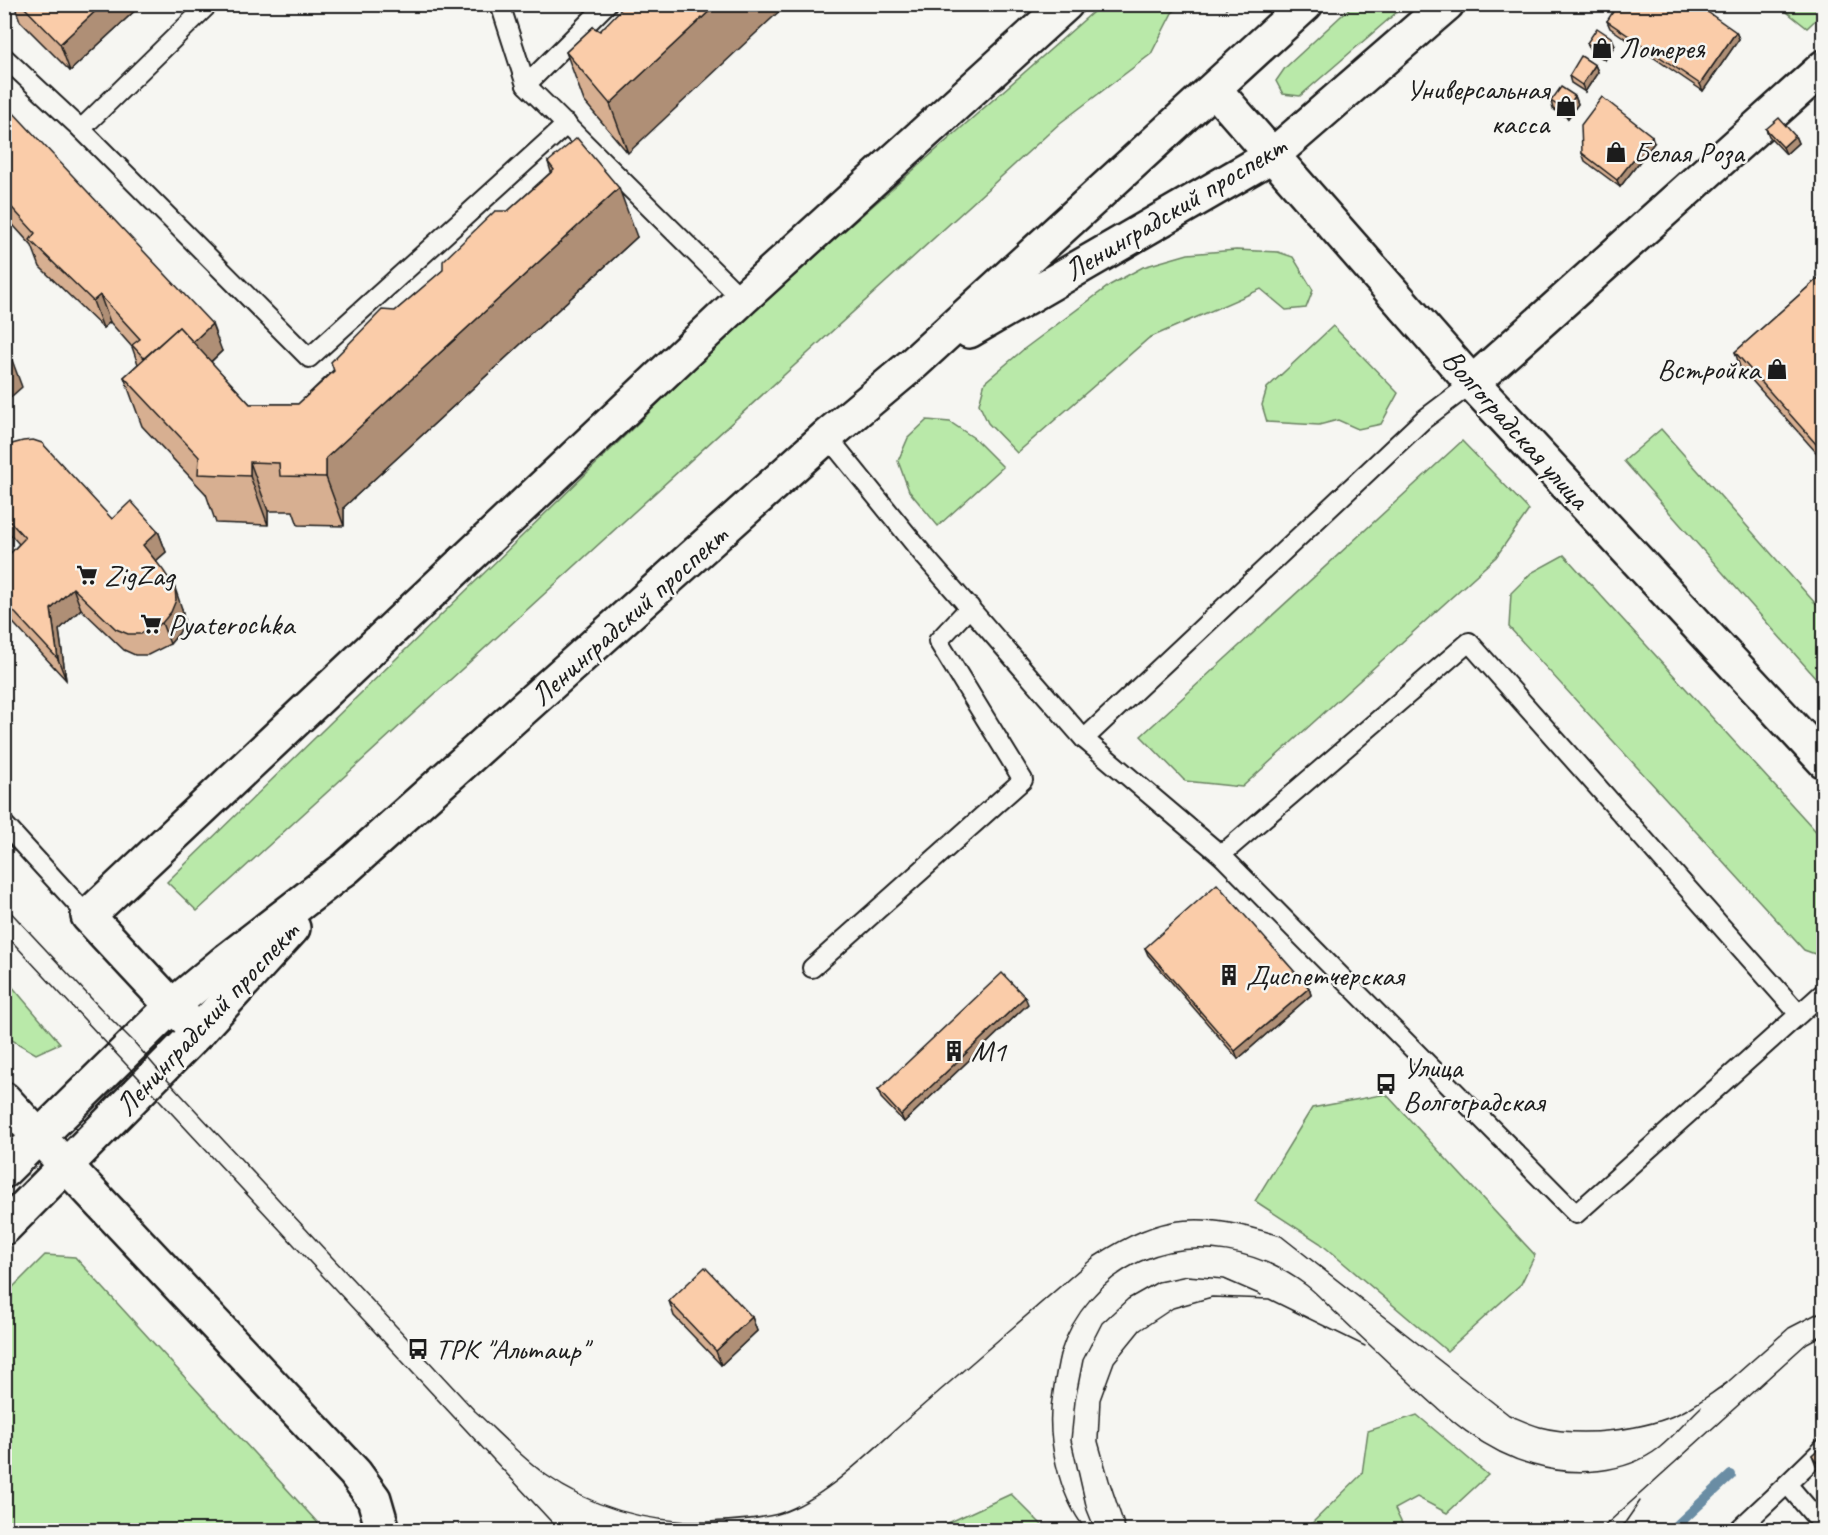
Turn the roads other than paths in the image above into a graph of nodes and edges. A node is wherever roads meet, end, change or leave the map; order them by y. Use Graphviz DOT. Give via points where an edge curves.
graph roads {
  1 [pos="209,4"];
  2 [pos="500,4"];
  3 [pos="607,4"];
  4 [pos="1066,4"];
  5 [pos="1306,4"];
  6 [pos="1447,4"];
  7 [pos="4,57"];
  8 [pos="1824,68"];
  9 [pos="526,85"];
  10 [pos="1215,90"];
  11 [pos="567,124"];
  12 [pos="81,129"];
  13 [pos="1273,155"];
  14 [pos="742,299"];
  15 [pos="914,364"];
  16 [pos="1472,382"];
  17 [pos="827,436"];
  18 [pos="970,607"];
  19 [pos="1084,739"];
  20 [pos="1824,761"];
  21 [pos="4,825"];
  22 [pos="1221,855"];
  23 [pos="346,868"];
  24 [pos="88,916"];
  25 [pos="812,968"];
  26 [pos="1824,992"];
  27 [pos="172,1006"];
  28 [pos="1799,1014"];
  29 [pos="199,1031"];
  30 [pos="4,1099"];
  31 [pos="39,1137"];
  32 [pos="67,1167"];
  33 [pos="4,1171"];
  34 [pos="4,1228"];
  35 [pos="1824,1448"];
  36 [pos="1787,1484"];
  37 [pos="1824,1527"];
  38 [pos="383,1530"];
  39 [pos="1737,1530"];
  1 -- 12 [label="lane"];
  2 -- 9 [label="lane"];
  3 -- 9 [label="lane"];
  4 -- 14 [label="street"];
  5 -- 10 [label="street, Ленинградский проспект"];
  6 -- 13 [label="street, Ленинградский проспект"];
  7 -- 12 [label="lane"];
  8 -- 16 [label="street"];
  9 -- 11 [label="lane"];
  10 -- 13 [label="street, Волгоградская улица"];
  10 -- 15 [label="street, Ленинградский проспект"];
  11 -- 12 [label="lane" via="309,358"];
  11 -- 14 [label="lane"];
  13 -- 15 [label="street, Ленинградский проспект"];
  13 -- 16 [label="street, Волгоградская улица"];
  14 -- 24 [label="street"];
  15 -- 17 [label="street, Ленинградский проспект"];
  16 -- 19 [label="lane" via="1423,420"];
  16 -- 20 [label="street, Волгоградская улица"];
  17 -- 18 [label="lane"];
  17 -- 23 [label="street, Ленинградский проспект"];
  18 -- 19 [label="lane"];
  18 -- 25 [label="lane" via="938,641 1023,780"];
  19 -- 22 [label="lane"];
  21 -- 24 [label="lane"];
  22 -- 28 [label="lane" via="1576,1214"];
  22 -- 28 [label="lane" via="1469,642"];
  23 -- 27 [label="street, Ленинградский проспект"];
  23 -- 29 [label="street, Ленинградский проспект"];
  24 -- 27 [label="street"];
  26 -- 28 [label="lane"];
  27 -- 29 [label="street"];
  27 -- 31 [label="street, Ленинградский проспект"];
  29 -- 32 [label="street, Ленинградский проспект"];
  30 -- 31 [label="street"];
  31 -- 32 [label="street"];
  31 -- 33 [label="street, Ленинградский проспект"];
  32 -- 34 [label="street, Ленинградский проспект"];
  32 -- 38 [label="street" via="355,1473 375,1499"];
  35 -- 36 [label="lane"];
  36 -- 37 [label="lane"];
  36 -- 39 [label="lane"];
}
